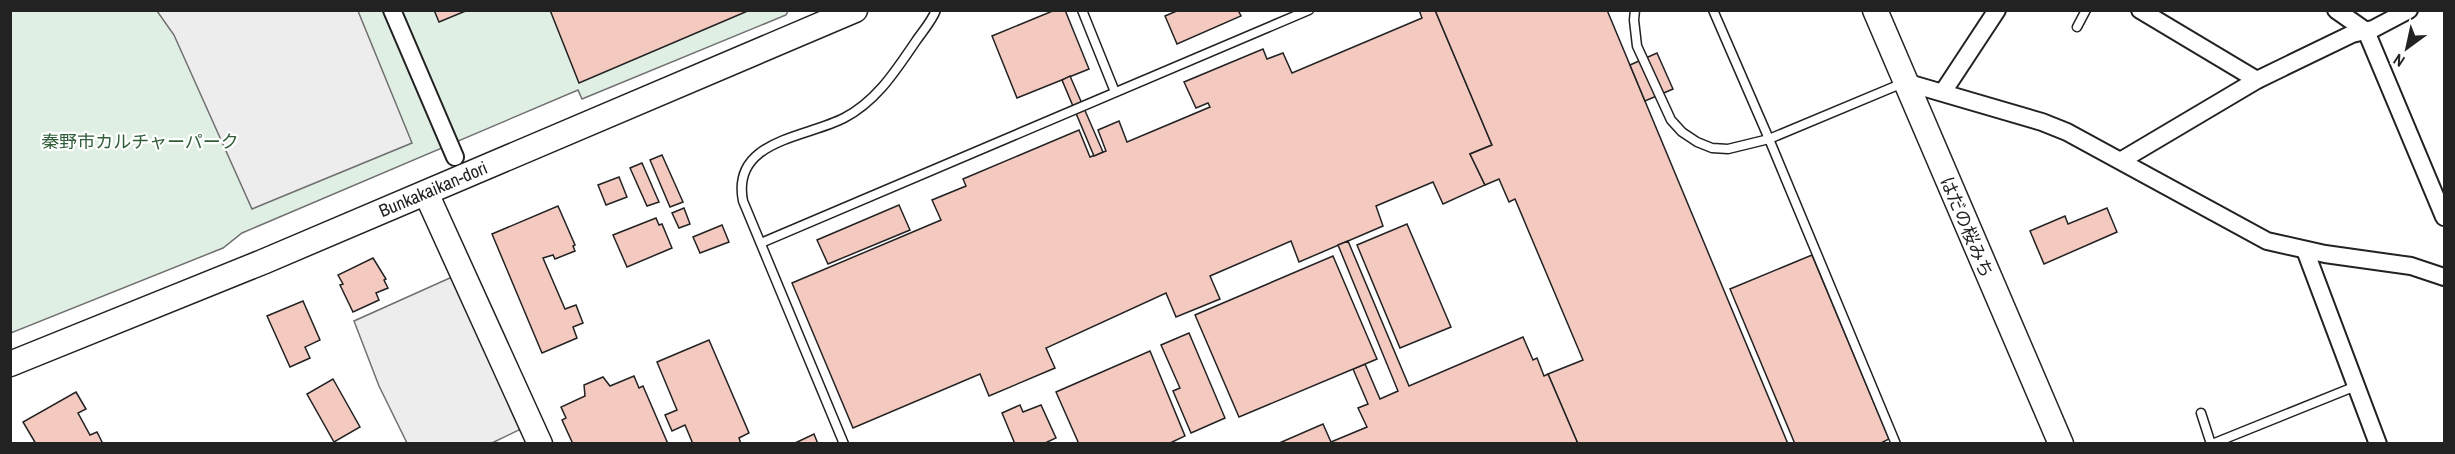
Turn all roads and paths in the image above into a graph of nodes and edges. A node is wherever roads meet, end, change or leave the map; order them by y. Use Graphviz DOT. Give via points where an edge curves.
graph roads {
  1 [pos="392,10"];
  2 [pos="936,10"];
  3 [pos="1082,10"];
  4 [pos="1309,10"];
  5 [pos="1635,10"];
  6 [pos="1713,10"];
  7 [pos="1875,10"];
  8 [pos="1996,10"];
  9 [pos="2086,10"];
  10 [pos="2336,10"];
  11 [pos="2409,10"];
  12 [pos="2151,13"];
  13 [pos="838,14"];
  14 [pos="1985,18"];
  15 [pos="2076,27"];
  16 [pos="2366,31"];
  17 [pos="2257,80"];
  18 [pos="1905,82"];
  19 [pos="1115,92"];
  20 [pos="1943,92"];
  21 [pos="1769,139"];
  22 [pos="455,157"];
  23 [pos="2122,160"];
  24 [pos="426,192"];
  25 [pos="2445,217"];
  26 [pos="761,243"];
  27 [pos="2305,250"];
  28 [pos="2445,277"];
  29 [pos="10,364"];
  30 [pos="2356,387"];
  31 [pos="2200,413"];
  32 [pos="1894,443"];
  33 [pos="540,444"];
  34 [pos="844,444"];
  35 [pos="2061,444"];
  36 [pos="2212,444"];
  37 [pos="2378,444"];
  1 -- 22 [label="street"];
  2 -- 26 [label="lane" via="886,85 867,103 844,118 765,148 747,165 741,194"];
  3 -- 19 [label="lane"];
  4 -- 19 [label="lane"];
  5 -- 21 [label="lane" via="1637,45 1671,120 1682,132 1705,145 1728,149"];
  6 -- 21 [label="lane"];
  7 -- 18 [label="street, はだの桜みち"];
  8 -- 14 [label="street"];
  9 -- 15 [label="lane"];
  10 -- 16 [label="street"];
  11 -- 16 [label="street"];
  12 -- 17 [label="street"];
  13 -- 24 [label="street, Bunkakaikan-dori"];
  14 -- 20 [label="street"];
  16 -- 17 [label="street" via="2352,34"];
  16 -- 25 [label="street"];
  17 -- 23 [label="street"];
  18 -- 20 [label="street"];
  18 -- 21 [label="lane"];
  18 -- 35 [label="street, はだの桜みち"];
  19 -- 26 [label="lane"];
  20 -- 23 [label="street" via="2042,122"];
  21 -- 32 [label="lane"];
  23 -- 27 [label="street" via="2267,241"];
  24 -- 29 [label="street, Bunkakaikan-dori"];
  24 -- 33 [label="street"];
  26 -- 34 [label="lane"];
  27 -- 28 [label="street" via="2411,266"];
  27 -- 30 [label="street"];
  30 -- 36 [label="lane"];
  30 -- 37 [label="street"];
  31 -- 36 [label="lane"];
}
